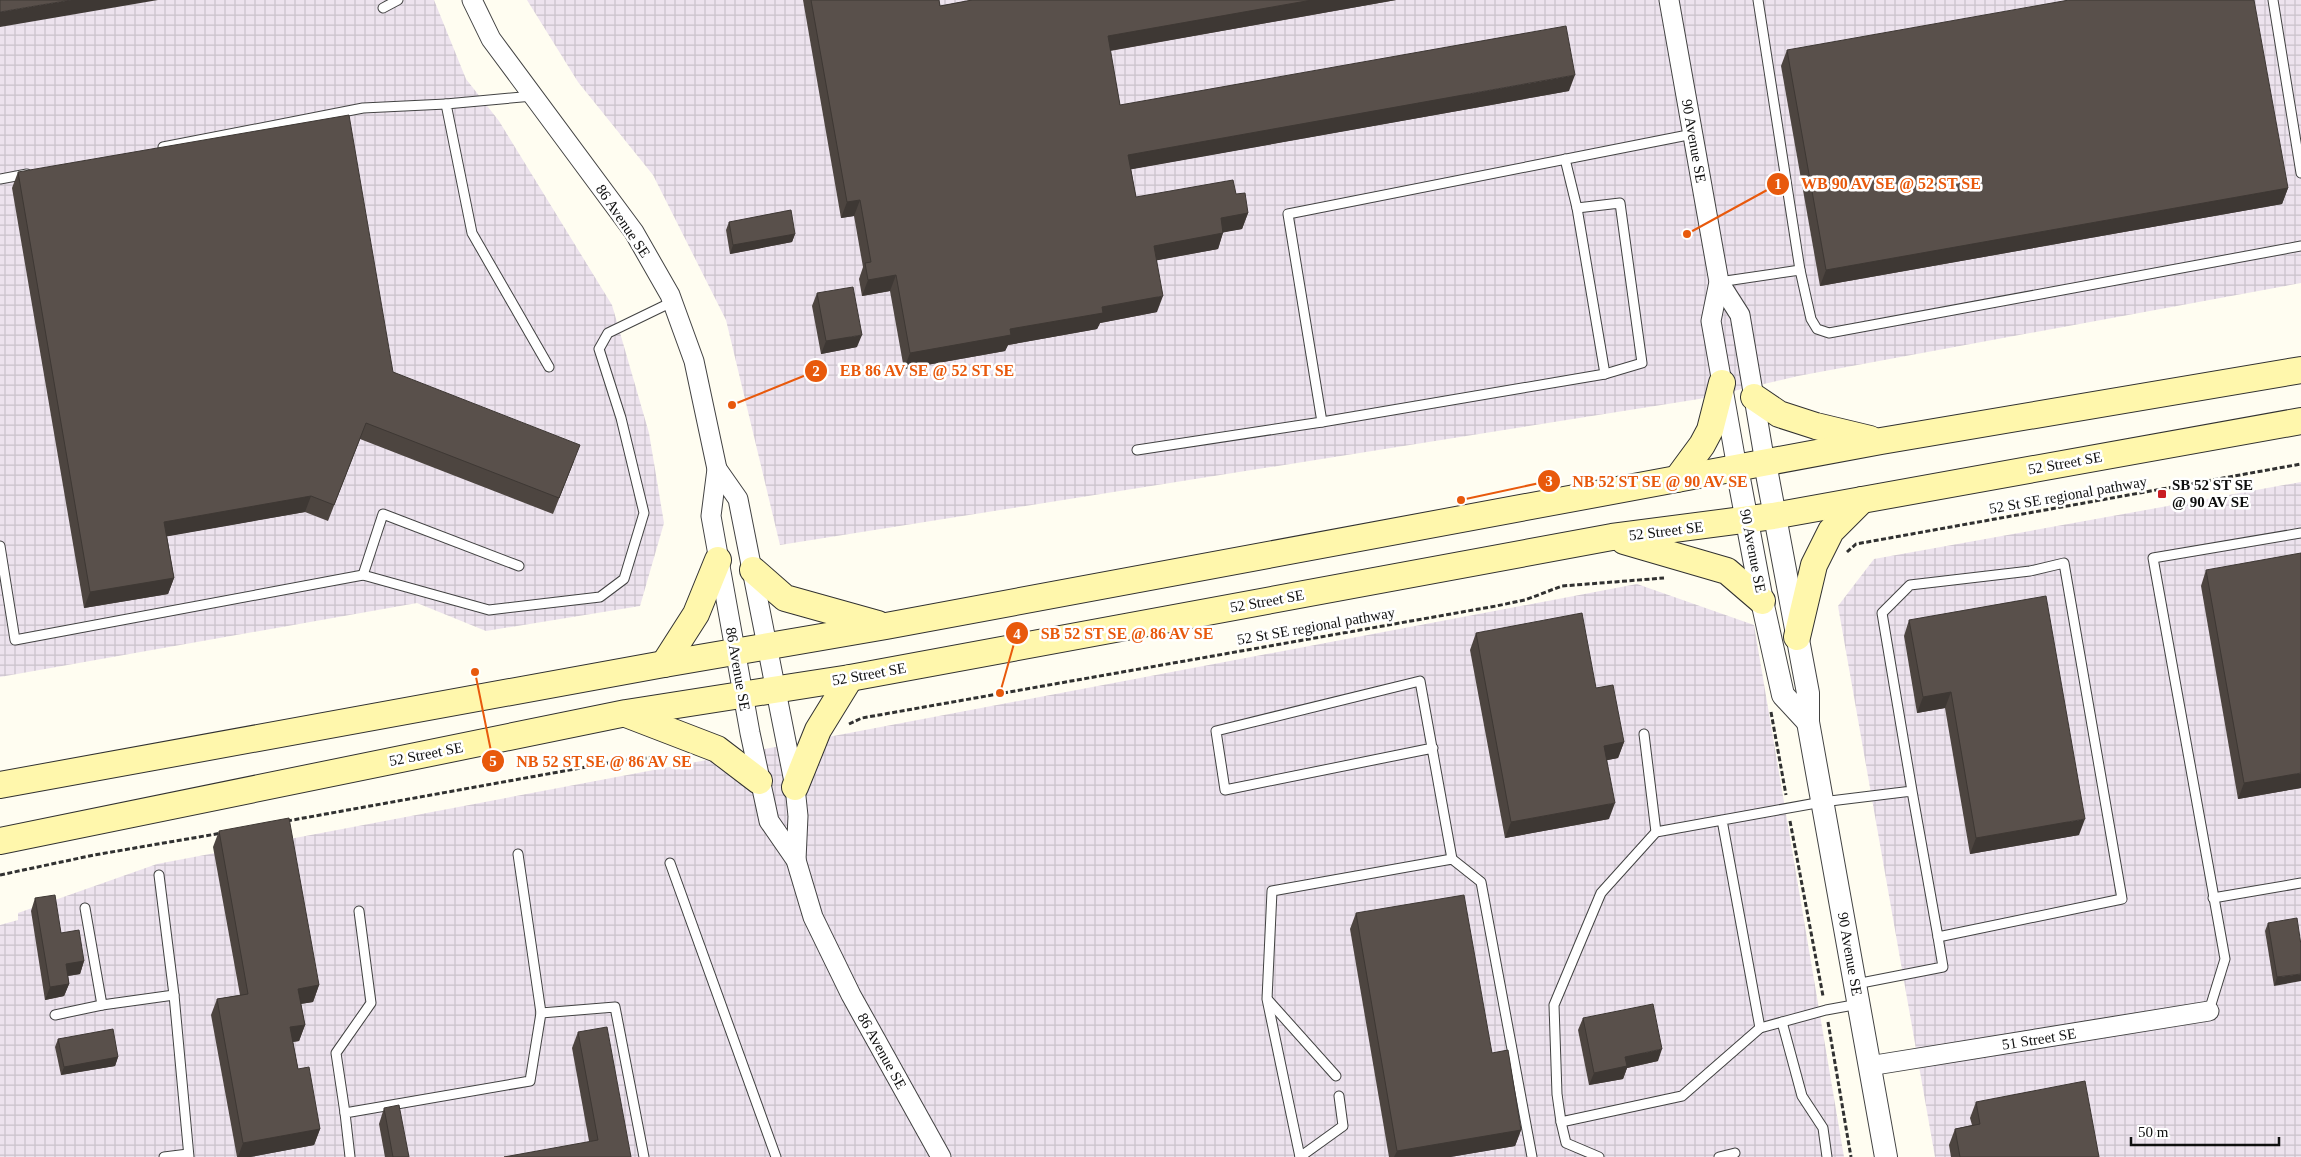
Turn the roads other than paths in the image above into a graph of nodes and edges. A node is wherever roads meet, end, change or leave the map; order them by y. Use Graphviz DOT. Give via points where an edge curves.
graph roads {
  1 [pos="398,0"];
  2 [pos="472,0"];
  3 [pos="1668,0"];
  4 [pos="1758,0"];
  5 [pos="2273,0"];
  6 [pos="383,8"];
  7 [pos="533,96"];
  8 [pos="446,104"];
  9 [pos="1693,134"];
  10 [pos="153,149"];
  11 [pos="1565,159"];
  12 [pos="38,172"];
  13 [pos="2301,173"];
  14 [pos="0,179"];
  15 [pos="1577,208"];
  16 [pos="2301,246"];
  17 [pos="1800,270"];
  18 [pos="1719,282"];
  19 [pos="672,302"];
  20 [pos="549,367"];
  21 [pos="2301,370"];
  22 [pos="1605,374"];
  23 [pos="1722,383"];
  24 [pos="1754,398"];
  25 [pos="2301,421"];
  26 [pos="1322,422"];
  27 [pos="1881,442"];
  28 [pos="1137,450"];
  29 [pos="1765,462"];
  30 [pos="1737,468"];
  31 [pos="717,469"];
  32 [pos="1678,479"];
  33 [pos="1862,500"];
  34 [pos="1773,516"];
  35 [pos="1746,520"];
  36 [pos="2301,533"];
  37 [pos="1612,537"];
  38 [pos="0,546"];
  39 [pos="718,560"];
  40 [pos="519,566"];
  41 [pos="753,570"];
  42 [pos="363,574"];
  43 [pos="1762,601"];
  44 [pos="886,626"];
  45 [pos="1797,637"];
  46 [pos="767,646"];
  47 [pos="736,652"];
  48 [pos="664,664"];
  49 [pos="850,678"];
  50 [pos="775,688"];
  51 [pos="743,694"];
  52 [pos="626,714"];
  53 [pos="1808,722"];
  54 [pos="1644,734"];
  55 [pos="1433,748"];
  56 [pos="759,781"];
  57 [pos="0,785"];
  58 [pos="795,787"];
  59 [pos="1912,791"];
  60 [pos="1822,802"];
  61 [pos="1722,820"];
  62 [pos="1656,832"];
  63 [pos="0,841"];
  64 [pos="518,854"];
  65 [pos="1452,859"];
  66 [pos="796,860"];
  67 [pos="670,863"];
  68 [pos="159,875"];
  69 [pos="2301,883"];
  70 [pos="2213,898"];
  71 [pos="85,908"];
  72 [pos="359,911"];
  73 [pos="1938,937"];
  74 [pos="1857,994"];
  75 [pos="174,995"];
  76 [pos="1267,999"];
  77 [pos="102,1005"];
  78 [pos="2209,1011"];
  79 [pos="541,1013"];
  80 [pos="55,1015"];
  81 [pos="1782,1022"];
  82 [pos="1760,1028"];
  83 [pos="1870,1066"];
  84 [pos="1336,1076"];
  85 [pos="1339,1096"];
  86 [pos="345,1113"];
  87 [pos="1561,1122"];
  88 [pos="1735,1153"];
  89 [pos="189,1155"];
  90 [pos="164,1157"];
  91 [pos="350,1157"];
  92 [pos="644,1157"];
  93 [pos="776,1157"];
  94 [pos="941,1157"];
  95 [pos="1300,1157"];
  96 [pos="1532,1157"];
  97 [pos="1599,1157"];
  98 [pos="1719,1157"];
  99 [pos="1827,1157"];
  100 [pos="1886,1157"];
  1 -- 6 [label="lane"];
  2 -- 7 [label="street, 86 Avenue SE" via="491,39"];
  3 -- 9 [label="street, 90 Avenue SE"];
  4 -- 17 [label="lane"];
  5 -- 13 [label="lane"];
  7 -- 8 [label="lane"];
  7 -- 19 [label="street, 86 Avenue SE" via="634,232"];
  8 -- 10 [label="lane" via="363,108"];
  8 -- 20 [label="lane" via="472,233"];
  9 -- 11 [label="lane"];
  9 -- 18 [label="street, 90 Avenue SE"];
  11 -- 15 [label="lane"];
  11 -- 26 [label="lane" via="1288,214"];
  12 -- 14 [label="lane"];
  15 -- 22 [label="lane"];
  15 -- 22 [label="lane" via="1620,203 1642,363"];
  16 -- 17 [label="lane" via="1830,333 1817,329 1811,320"];
  17 -- 18 [label="lane"];
  18 -- 23 [label="street, 90 Avenue SE" via="1711,321"];
  18 -- 24 [label="street, 90 Avenue SE" via="1740,315"];
  19 -- 31 [label="street, 86 Avenue SE" via="694,361"];
  19 -- 42 [label="lane" via="608,333 599,349 621,418 644,513 624,579 600,597 489,610"];
  21 -- 27 [label="main road"];
  22 -- 26 [label="lane"];
  23 -- 30 [label="street, 90 Avenue SE"];
  23 -- 32 [label="main road" via="1710,430"];
  24 -- 27 [label="main road" via="1779,414"];
  24 -- 29 [label="street, 90 Avenue SE"];
  25 -- 33 [label="main road, 52 Street SE"];
  26 -- 28 [label="lane"];
  27 -- 29 [label="main road"];
  29 -- 30 [label="main road"];
  29 -- 34 [label="street, 90 Avenue SE"];
  30 -- 32 [label="main road"];
  30 -- 35 [label="street, 90 Avenue SE"];
  31 -- 39 [label="street, 86 Avenue SE" via="711,516"];
  31 -- 41 [label="street, 86 Avenue SE" via="738,499"];
  32 -- 44 [label="main road"];
  33 -- 34 [label="main road, 52 Street SE"];
  33 -- 45 [label="main road" via="1831,531 1814,565"];
  34 -- 35 [label="main road, 52 Street SE"];
  34 -- 45 [label="street, 90 Avenue SE"];
  35 -- 37 [label="main road, 52 Street SE"];
  35 -- 43 [label="street, 90 Avenue SE"];
  36 -- 70 [label="lane" via="2153,558"];
  37 -- 43 [label="main road" via="1727,571"];
  37 -- 49 [label="main road, 52 Street SE"];
  38 -- 42 [label="lane" via="15,640"];
  39 -- 47 [label="street, 86 Avenue SE"];
  39 -- 48 [label="main road" via="696,614"];
  40 -- 42 [label="lane" via="382,514"];
  41 -- 44 [label="main road" via="785,598"];
  41 -- 46 [label="street, 86 Avenue SE"];
  43 -- 53 [label="street, 90 Avenue SE" via="1784,694"];
  44 -- 46 [label="main road"];
  45 -- 53 [label="street, 90 Avenue SE" via="1808,693"];
  46 -- 47 [label="main road"];
  46 -- 50 [label="street, 86 Avenue SE"];
  47 -- 48 [label="main road"];
  47 -- 51 [label="street, 86 Avenue SE"];
  48 -- 57 [label="main road"];
  49 -- 50 [label="main road, 52 Street SE"];
  49 -- 58 [label="main road" via="818,730"];
  50 -- 51 [label="main road, 52 Street SE"];
  50 -- 58 [label="street, 86 Avenue SE"];
  51 -- 52 [label="main road, 52 Street SE"];
  51 -- 56 [label="street, 86 Avenue SE"];
  52 -- 56 [label="main road" via="717,749"];
  52 -- 63 [label="main road, 52 Street SE"];
  53 -- 60 [label="street, 90 Avenue SE"];
  54 -- 62 [label="lane"];
  55 -- 55 [label="lane" via="1420,681 1216,731 1225,790"];
  55 -- 65 [label="lane"];
  56 -- 66 [label="street, 86 Avenue SE" via="769,821"];
  58 -- 66 [label="street, 86 Avenue SE" via="798,816"];
  59 -- 60 [label="lane"];
  59 -- 73 [label="lane"];
  59 -- 73 [label="lane" via="1882,613 1910,585 2030,571 2064,563 2122,899"];
  60 -- 61 [label="lane"];
  60 -- 74 [label="street, 90 Avenue SE"];
  61 -- 62 [label="lane"];
  61 -- 82 [label="lane"];
  62 -- 87 [label="lane" via="1601,893 1554,1005"];
  64 -- 79 [label="lane"];
  65 -- 76 [label="lane" via="1272,891"];
  65 -- 96 [label="lane" via="1481,882"];
  66 -- 94 [label="street, 86 Avenue SE" via="813,917 846,986"];
  67 -- 93 [label="lane"];
  68 -- 75 [label="lane"];
  69 -- 70 [label="lane"];
  70 -- 78 [label="lane" via="2224,959"];
  71 -- 77 [label="lane"];
  72 -- 86 [label="lane" via="371,1002 336,1053"];
  73 -- 74 [label="lane" via="1942,967"];
  74 -- 81 [label="lane" via="1826,1010"];
  74 -- 83 [label="street, 90 Avenue SE"];
  75 -- 77 [label="lane"];
  75 -- 89 [label="lane"];
  76 -- 84 [label="lane"];
  76 -- 95 [label="lane"];
  77 -- 80 [label="lane"];
  78 -- 83 [label="street, 51 Street SE"];
  79 -- 86 [label="lane" via="530,1081"];
  79 -- 92 [label="lane" via="614,1007"];
  81 -- 82 [label="lane"];
  81 -- 99 [label="lane" via="1802,1096 1823,1128"];
  82 -- 87 [label="lane" via="1682,1096"];
  83 -- 100 [label="street, 90 Avenue SE"];
  85 -- 95 [label="lane" via="1343,1126"];
  86 -- 91 [label="lane"];
  87 -- 97 [label="lane" via="1566,1143"];
  88 -- 98 [label="lane"];
  89 -- 90 [label="lane"];
}
